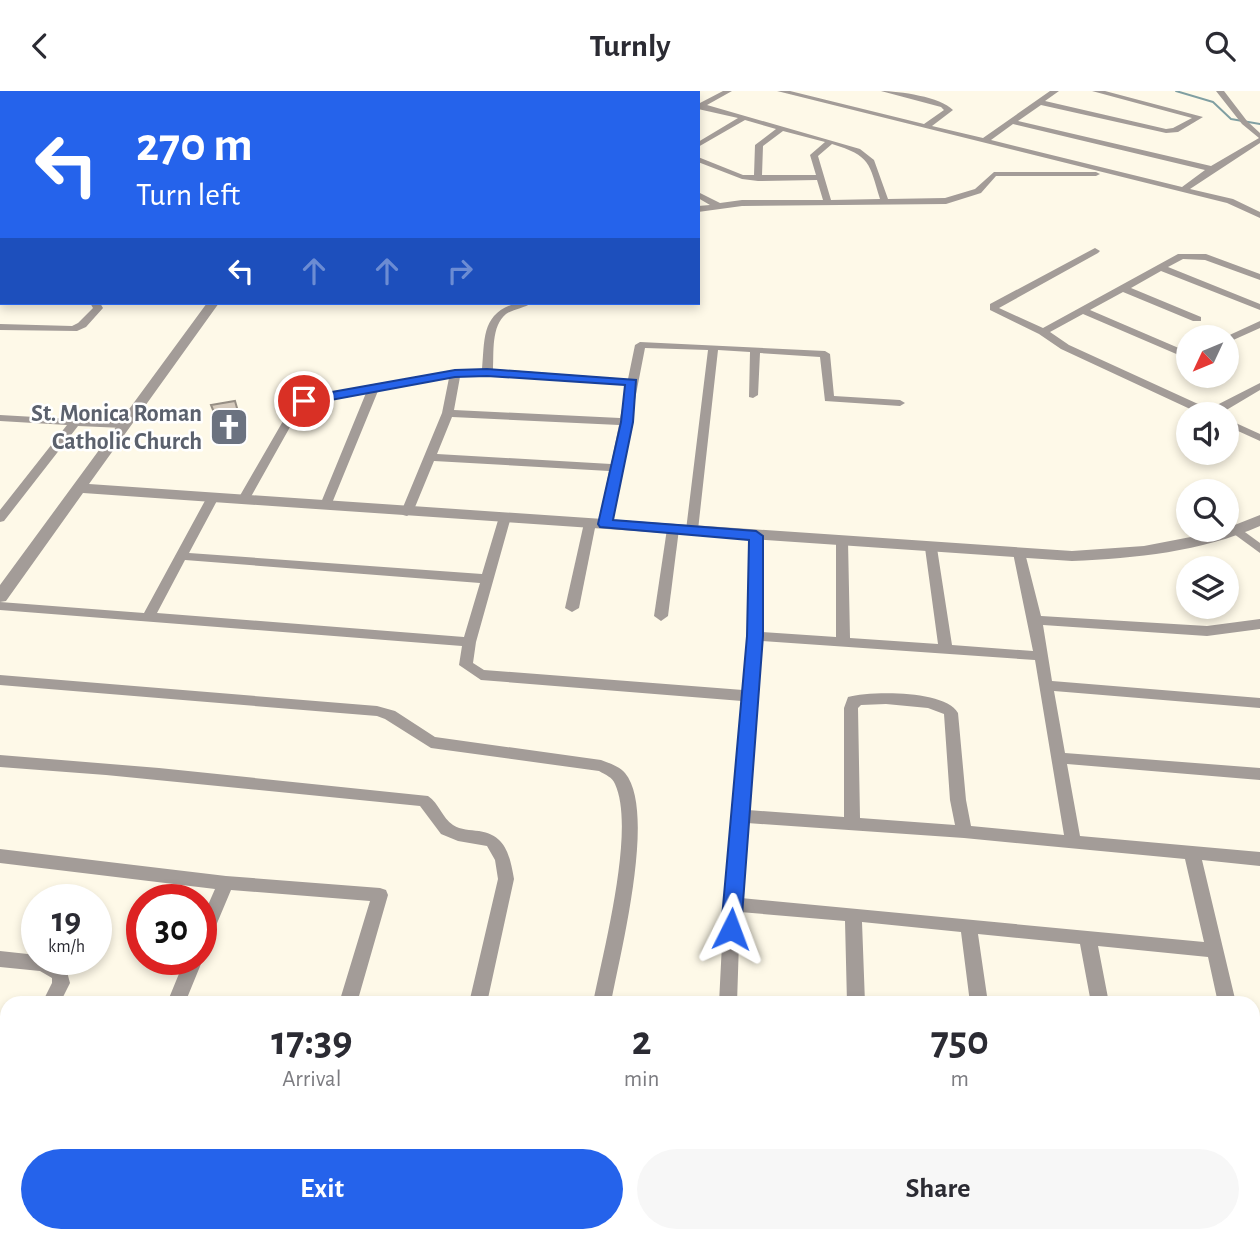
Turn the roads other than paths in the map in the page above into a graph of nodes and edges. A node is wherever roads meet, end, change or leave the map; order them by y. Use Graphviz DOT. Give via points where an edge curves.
graph roads {
  1 [pos="728,91"];
  2 [pos="781,91"];
  3 [pos="885,91"];
  4 [pos="1055,91"];
  5 [pos="1097,91"];
  6 [pos="1220,91"];
  7 [pos="1039,102"];
  8 [pos="700,107"];
  9 [pos="744,118"];
  10 [pos="1010,121"];
  11 [pos="926,126"];
  12 [pos="782,128"];
  13 [pos="1260,138"];
  14 [pos="986,140"];
  15 [pos="831,141"];
  16 [pos="700,144"];
  17 [pos="700,160"];
  18 [pos="1212,169"];
  19 [pos="1105,171"];
  20 [pos="820,178"];
  21 [pos="758,179"];
  22 [pos="1184,190"];
  23 [pos="700,195"];
  24 [pos="1260,202"];
  25 [pos="828,203"];
  26 [pos="885,203"];
  27 [pos="717,205"];
  28 [pos="1247,207"];
  29 [pos="700,209"];
  30 [pos="1260,215"];
  31 [pos="1095,251"];
  32 [pos="1160,267"];
  33 [pos="1260,277"];
  34 [pos="1123,288"];
  35 [pos="96,305"];
  36 [pos="212,305"];
  37 [pos="521,305"];
  38 [pos="1260,307"];
  39 [pos="1081,310"];
  40 [pos="1197,319"];
  41 [pos="1260,324"];
  42 [pos="0,327"];
  43 [pos="1043,332"];
  44 [pos="1239,334"];
  45 [pos="713,347"];
  46 [pos="755,349"];
  47 [pos="1176,351"];
  48 [pos="487,372"];
  49 [pos="455,373"];
  50 [pos="632,382"];
  51 [pos="1260,386"];
  52 [pos="374,387"];
  53 [pos="753,395"];
  54 [pos="1186,402"];
  55 [pos="1233,402"];
  56 [pos="900,403"];
  57 [pos="448,413"];
  58 [pos="0,418"];
  59 [pos="75,422"];
  60 [pos="627,422"];
  61 [pos="123,425"];
  62 [pos="1239,428"];
  63 [pos="1260,439"];
  64 [pos="430,457"];
  65 [pos="617,468"];
  66 [pos="77,488"];
  67 [pos="213,497"];
  68 [pos="244,499"];
  69 [pos="326,505"];
  70 [pos="407,512"];
  71 [pos="505,517"];
  72 [pos="0,518"];
  73 [pos="1260,520"];
  74 [pos="597,523"];
  75 [pos="673,529"];
  76 [pos="692,530"];
  77 [pos="1239,530"];
  78 [pos="1239,532"];
  79 [pos="756,536"];
  80 [pos="842,541"];
  81 [pos="1192,542"];
  82 [pos="931,548"];
  83 [pos="1260,549"];
  84 [pos="1019,553"];
  85 [pos="180,556"];
  86 [pos="488,579"];
  87 [pos="0,597"];
  88 [pos="0,606"];
  89 [pos="572,608"];
  90 [pos="149,616"];
  91 [pos="662,616"];
  92 [pos="1035,620"];
  93 [pos="1260,624"];
  94 [pos="755,636"];
  95 [pos="469,642"];
  96 [pos="843,642"];
  97 [pos="946,650"];
  98 [pos="1041,656"];
  99 [pos="0,680"];
  100 [pos="1045,685"];
  101 [pos="751,696"];
  102 [pos="1260,703"];
  103 [pos="1058,758"];
  104 [pos="0,761"];
  105 [pos="1260,774"];
  106 [pos="741,816"];
  107 [pos="852,824"];
  108 [pos="964,832"];
  109 [pos="1073,842"];
  110 [pos="1192,854"];
  111 [pos="0,856"];
  112 [pos="1260,859"];
  113 [pos="226,883"];
  114 [pos="217,904"];
  115 [pos="732,904"];
  116 [pos="853,913"];
  117 [pos="969,927"];
  118 [pos="1088,939"];
  119 [pos="1213,950"];
  120 [pos="0,959"];
  121 [pos="187,975"];
  122 [pos="54,996"];
  123 [pos="179,996"];
  124 [pos="350,996"];
  125 [pos="480,996"];
  126 [pos="603,996"];
  127 [pos="729,996"];
  128 [pos="856,996"];
  129 [pos="978,996"];
  130 [pos="1099,996"];
  131 [pos="1225,996"];
  1 -- 8 [label="street"];
  2 -- 11 [label="street"];
  3 -- 11 [label="street" via="949,110"];
  4 -- 7 [label="street"];
  5 -- 7 [label="street" via="1199,117 1166,131"];
  6 -- 13 [label="street"];
  7 -- 10 [label="street"];
  8 -- 9 [label="street"];
  9 -- 12 [label="street"];
  9 -- 16 [label="street"];
  10 -- 14 [label="street"];
  10 -- 18 [label="street"];
  11 -- 14 [label="street"];
  12 -- 15 [label="street"];
  12 -- 21 [label="street" via="759,145"];
  13 -- 18 [label="street"];
  14 -- 19 [label="street"];
  15 -- 20 [label="street" via="814,155"];
  15 -- 26 [label="street" via="870,157"];
  17 -- 21 [label="street"];
  18 -- 22 [label="street"];
  19 -- 22 [label="street"];
  19 -- 26 [label="street" via="1094,175 994,174 985,186 959,197"];
  20 -- 21 [label="street"];
  20 -- 25 [label="street"];
  22 -- 28 [label="street"];
  23 -- 27 [label="street"];
  24 -- 28 [label="street"];
  25 -- 26 [label="street"];
  25 -- 27 [label="street"];
  27 -- 29 [label="street"];
  28 -- 30 [label="street"];
  31 -- 43 [label="street" via="993,306"];
  32 -- 33 [label="street" via="1181,256 1195,255"];
  32 -- 34 [label="street"];
  32 -- 38 [label="street"];
  34 -- 39 [label="street"];
  34 -- 40 [label="street"];
  35 -- 42 [label="street" via="82,325 73,329"];
  36 -- 61 [label="street"];
  37 -- 48 [label="street" via="502,311 492,322"];
  39 -- 43 [label="street"];
  39 -- 47 [label="street"];
  41 -- 44 [label="street"];
  43 -- 54 [label="street" via="1065,347"];
  45 -- 46 [label="street"];
  45 -- 50 [label="street" via="640,345"];
  45 -- 76 [label="street"];
  46 -- 53 [label="street"];
  46 -- 56 [label="street" via="825,354 829,399"];
  48 -- 49 [label="street"];
  48 -- 50 [label="street"];
  49 -- 52 [label="street"];
  49 -- 57 [label="street"];
  50 -- 60 [label="street"];
  51 -- 55 [label="street"];
  52 -- 68 [label="street" via="300,403"];
  52 -- 69 [label="street"];
  57 -- 60 [label="street"];
  57 -- 64 [label="street"];
  58 -- 59 [label="street"];
  59 -- 61 [label="street"];
  59 -- 72 [label="street"];
  60 -- 65 [label="street"];
  61 -- 66 [label="street"];
  62 -- 63 [label="street"];
  64 -- 65 [label="street"];
  64 -- 70 [label="street"];
  65 -- 74 [label="street"];
  66 -- 67 [label="street"];
  66 -- 87 [label="street"];
  67 -- 68 [label="street"];
  67 -- 85 [label="street"];
  68 -- 69 [label="street"];
  69 -- 70 [label="street"];
  70 -- 71 [label="street"];
  71 -- 74 [label="street"];
  71 -- 86 [label="street"];
  73 -- 77 [label="street"];
  74 -- 75 [label="street"];
  74 -- 89 [label="street"];
  75 -- 76 [label="street"];
  75 -- 91 [label="street"];
  76 -- 79 [label="street"];
  78 -- 83 [label="street"];
  79 -- 80 [label="street"];
  79 -- 94 [label="street"];
  80 -- 82 [label="street"];
  80 -- 96 [label="street"];
  81 -- 84 [label="street" via="1114,554"];
  82 -- 84 [label="street"];
  82 -- 97 [label="street"];
  84 -- 92 [label="street"];
  85 -- 86 [label="street"];
  85 -- 90 [label="street"];
  86 -- 95 [label="street"];
  88 -- 90 [label="street"];
  90 -- 95 [label="street"];
  92 -- 93 [label="street" via="1206,631"];
  92 -- 98 [label="street"];
  94 -- 96 [label="street"];
  94 -- 101 [label="street"];
  95 -- 101 [label="street" via="466,665 481,675"];
  96 -- 97 [label="street"];
  97 -- 98 [label="street"];
  98 -- 100 [label="street"];
  99 -- 126 [label="street" via="377,711 431,742 615,772 630,803 630,824"];
  100 -- 102 [label="street"];
  100 -- 103 [label="street"];
  101 -- 106 [label="street"];
  103 -- 105 [label="street"];
  103 -- 109 [label="street"];
  104 -- 125 [label="street" via="127,769 423,800 446,828 495,843 504,863 506,879"];
  106 -- 107 [label="street"];
  106 -- 115 [label="street"];
  107 -- 108 [label="street"];
  107 -- 108 [label="street" via="853,701 912,702 940,705 952,717"];
  108 -- 109 [label="street"];
  109 -- 110 [label="street"];
  110 -- 112 [label="street"];
  110 -- 119 [label="street"];
  111 -- 113 [label="street"];
  113 -- 114 [label="street"];
  113 -- 124 [label="street" via="380,895"];
  115 -- 116 [label="street"];
  115 -- 127 [label="street"];
  116 -- 117 [label="street"];
  116 -- 128 [label="street"];
  117 -- 118 [label="street"];
  117 -- 129 [label="street"];
  118 -- 119 [label="street"];
  118 -- 130 [label="street"];
  119 -- 131 [label="street"];
  120 -- 122 [label="street" via="43,963 55,969 61,983"];
  121 -- 123 [label="street"];
}
